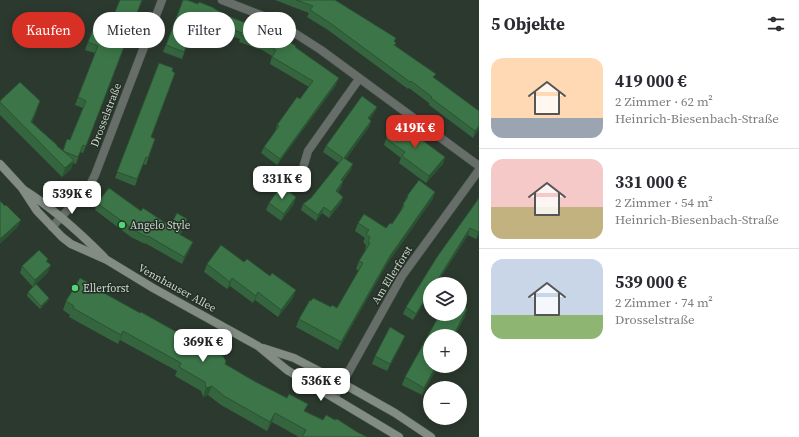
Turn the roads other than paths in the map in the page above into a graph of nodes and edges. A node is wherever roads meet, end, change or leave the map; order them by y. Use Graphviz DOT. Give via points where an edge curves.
graph roads {
  1 [pos="162,0"];
  2 [pos="222,0"];
  3 [pos="359,79"];
  4 [pos="0,164"];
  5 [pos="479,166"];
  6 [pos="479,170"];
  7 [pos="301,175"];
  8 [pos="22,188"];
  9 [pos="60,217"];
  10 [pos="52,227"];
  11 [pos="107,260"];
  12 [pos="258,346"];
  13 [pos="342,383"];
  14 [pos="334,398"];
  15 [pos="399,437"];
  16 [pos="431,437"];
  1 -- 9 [label="street, Drosselstraße" via="95,175 85,191"];
  2 -- 3 [label="street" via="276,21 321,50"];
  3 -- 5 [label="street"];
  3 -- 7 [label="street" via="308,151"];
  4 -- 8 [label="main road, Vennhauser Allee"];
  6 -- 13 [label="street, Am Ellerforst" via="402,276"];
  8 -- 9 [label="main road, Vennhauser Allee" via="44,202"];
  8 -- 10 [label="main road, Vennhauser Allee" via="37,211"];
  9 -- 10 [label="street, Drosselstraße"];
  9 -- 11 [label="main road, Vennhauser Allee"];
  10 -- 11 [label="main road, Vennhauser Allee" via="71,244"];
  11 -- 12 [label="main road, Vennhauser Allee"];
  12 -- 13 [label="main road, Vennhauser Allee" via="294,358"];
  12 -- 14 [label="main road, Vennhauser Allee" via="287,370"];
  13 -- 14 [label="street, Am Ellerforst"];
  13 -- 16 [label="main road, Vennhauser Allee"];
  14 -- 15 [label="main road, Vennhauser Allee"];
}
